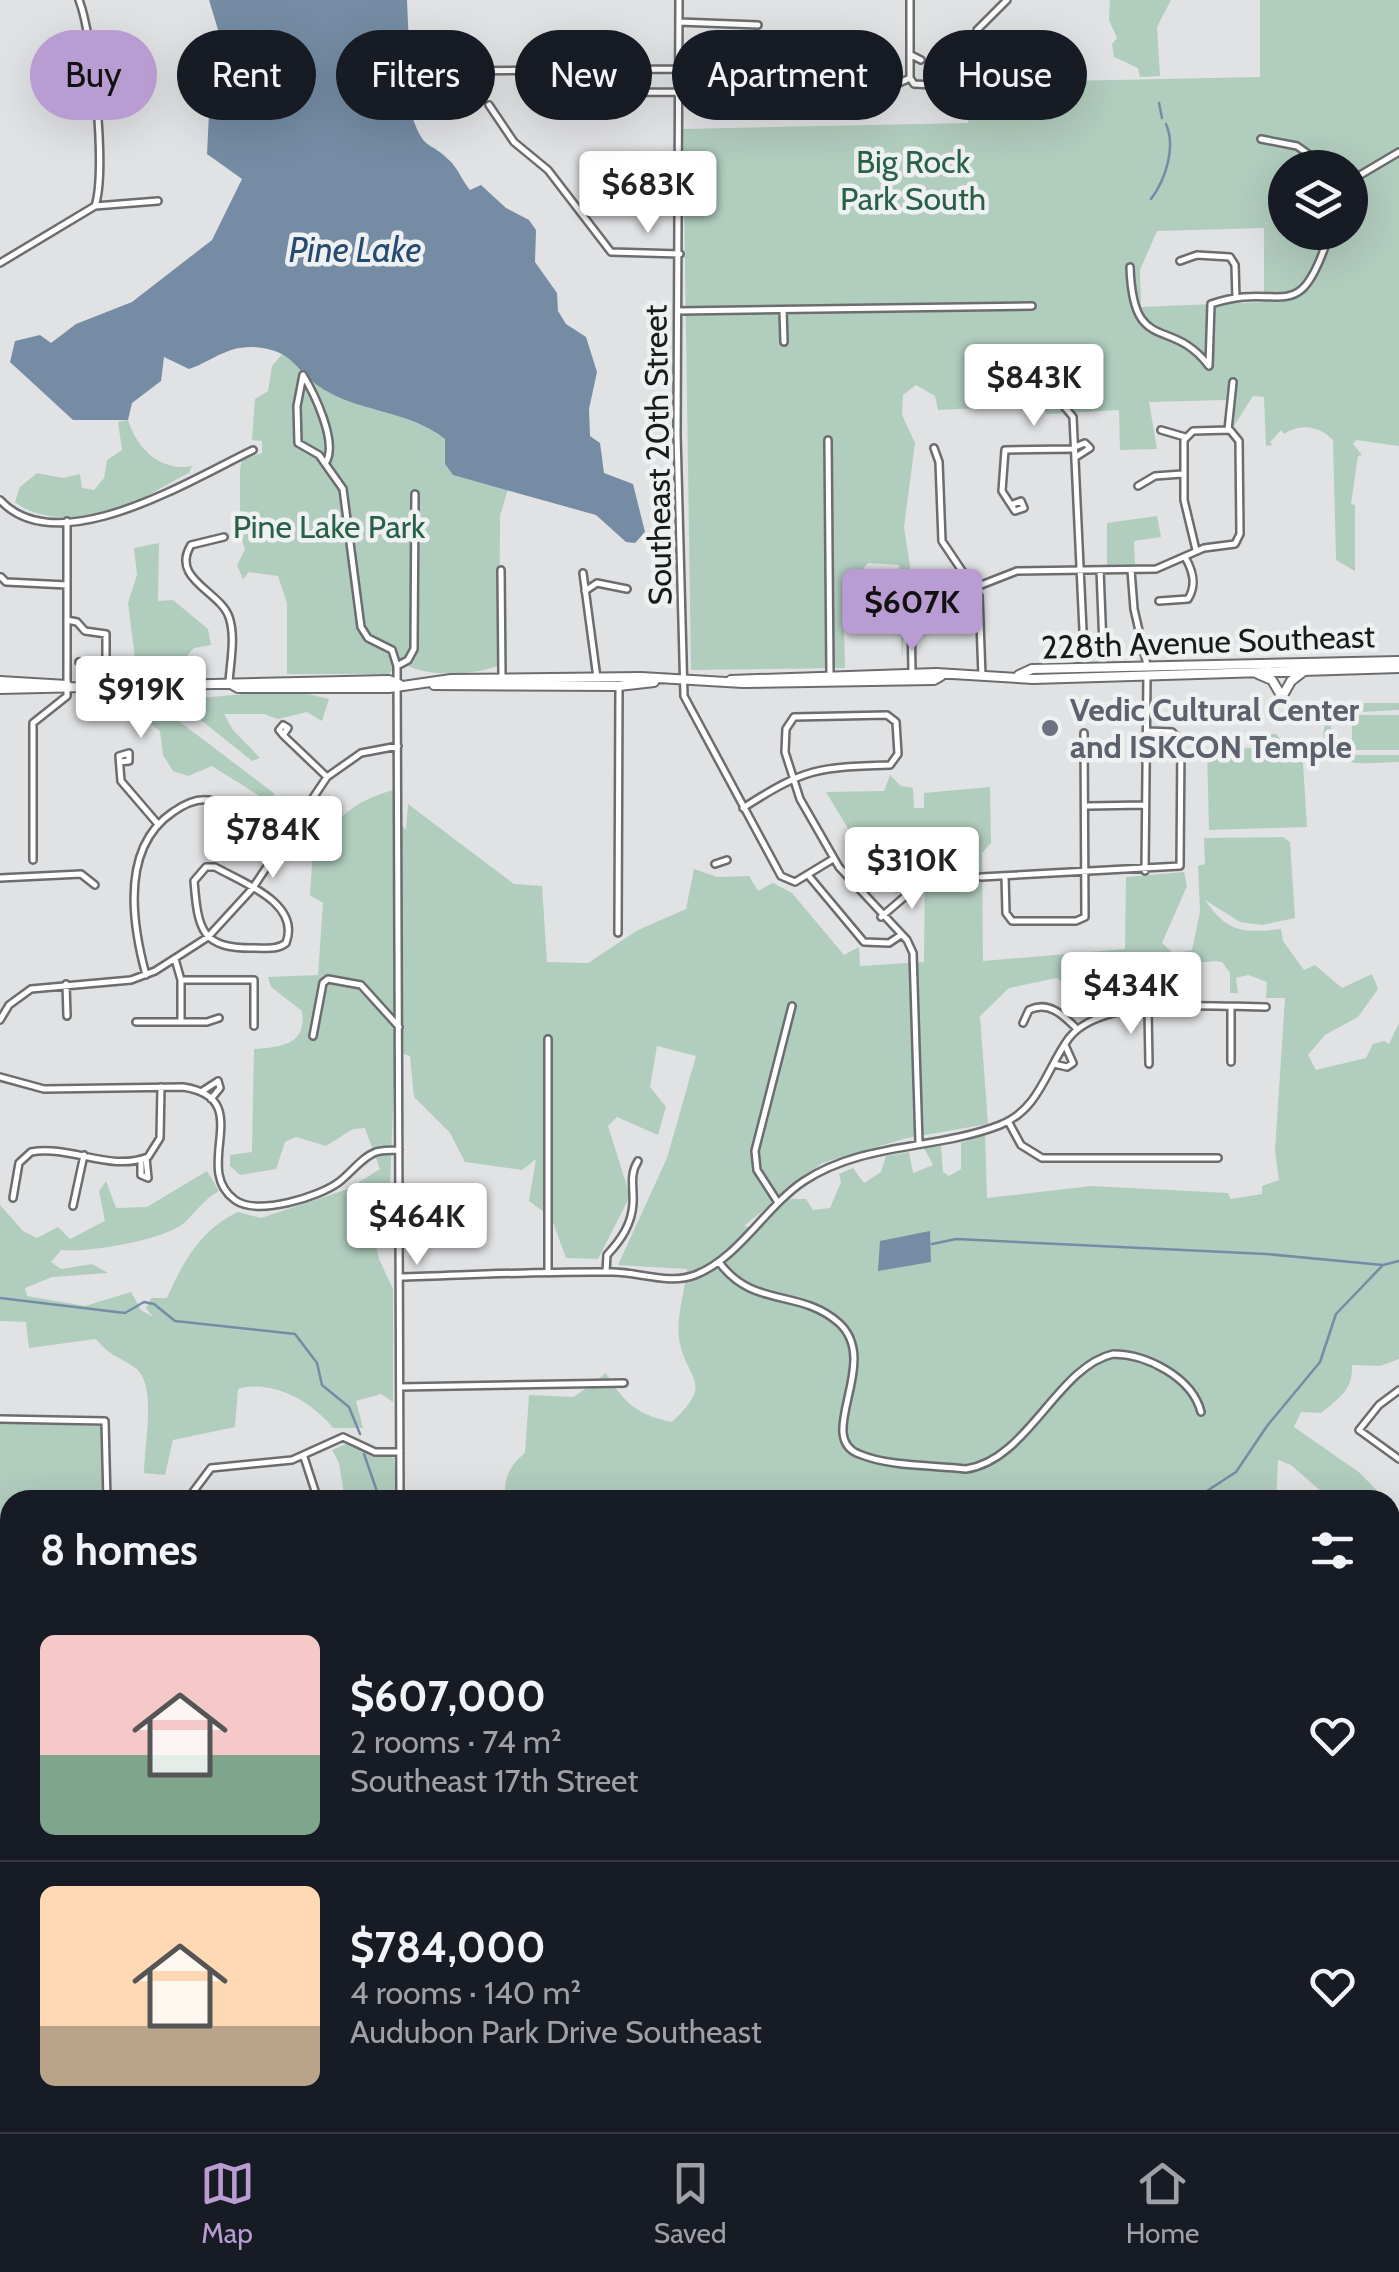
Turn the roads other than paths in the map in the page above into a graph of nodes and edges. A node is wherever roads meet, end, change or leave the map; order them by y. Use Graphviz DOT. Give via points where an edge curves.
graph roads {
  1 [pos="80,0"];
  2 [pos="679,0"];
  3 [pos="910,0"];
  4 [pos="1007,0"];
  5 [pos="679,22"];
  6 [pos="758,25"];
  7 [pos="679,30"];
  8 [pos="977,30"];
  9 [pos="910,56"];
  10 [pos="921,60"];
  11 [pos="672,69"];
  12 [pos="495,71"];
  13 [pos="910,78"];
  14 [pos="903,81"];
  15 [pos="923,84"];
  16 [pos="495,114"];
  17 [pos="678,120"];
  18 [pos="1261,139"];
  19 [pos="1303,150"];
  20 [pos="1399,152"];
  21 [pos="1368,171"];
  22 [pos="158,201"];
  23 [pos="95,206"];
  24 [pos="0,248"];
  25 [pos="1324,250"];
  26 [pos="680,254"];
  27 [pos="3,261"];
  28 [pos="1180,261"];
  29 [pos="1130,266"];
  30 [pos="1236,298"];
  31 [pos="1032,306"];
  32 [pos="783,310"];
  33 [pos="678,311"];
  34 [pos="784,342"];
  35 [pos="1233,382"];
  36 [pos="1057,398"];
  37 [pos="1161,430"];
  38 [pos="1232,432"];
  39 [pos="1186,435"];
  40 [pos="828,440"];
  41 [pos="934,448"];
  42 [pos="1072,449"];
  43 [pos="254,450"];
  44 [pos="1076,458"];
  45 [pos="326,462"];
  46 [pos="1184,474"];
  47 [pos="1138,486"];
  48 [pos="415,494"];
  49 [pos="0,500"];
  50 [pos="1013,504"];
  51 [pos="67,521"];
  52 [pos="224,537"];
  53 [pos="1196,550"];
  54 [pos="1185,557"];
  55 [pos="501,570"];
  56 [pos="1078,570"];
  57 [pos="1100,570"];
  58 [pos="1131,570"];
  59 [pos="583,573"];
  60 [pos="0,576"];
  61 [pos="67,585"];
  62 [pos="976,586"];
  63 [pos="627,589"];
  64 [pos="585,590"];
  65 [pos="1159,601"];
  66 [pos="911,613"];
  67 [pos="67,620"];
  68 [pos="1103,646"];
  69 [pos="1084,652"];
  70 [pos="78,662"];
  71 [pos="106,662"];
  72 [pos="128,662"];
  73 [pos="1399,664"];
  74 [pos="396,666"];
  75 [pos="1147,671"];
  76 [pos="1305,671"];
  77 [pos="1252,672"];
  78 [pos="912,673"];
  79 [pos="830,674"];
  80 [pos="940,676"];
  81 [pos="982,676"];
  82 [pos="1019,676"];
  83 [pos="597,678"];
  84 [pos="569,679"];
  85 [pos="502,680"];
  86 [pos="0,681"];
  87 [pos="683,681"];
  88 [pos="726,681"];
  89 [pos="619,682"];
  90 [pos="229,683"];
  91 [pos="424,683"];
  92 [pos="399,684"];
  93 [pos="67,685"];
  94 [pos="540,686"];
  95 [pos="0,689"];
  96 [pos="1148,731"];
  97 [pos="1084,733"];
  98 [pos="283,735"];
  99 [pos="398,746"];
  100 [pos="120,762"];
  101 [pos="327,777"];
  102 [pos="790,779"];
  103 [pos="1145,805"];
  104 [pos="1087,806"];
  105 [pos="742,808"];
  106 [pos="157,823"];
  107 [pos="284,841"];
  108 [pos="833,859"];
  109 [pos="33,860"];
  110 [pos="726,860"];
  111 [pos="715,864"];
  112 [pos="1145,871"];
  113 [pos="1087,873"];
  114 [pos="808,874"];
  115 [pos="1005,876"];
  116 [pos="981,877"];
  117 [pos="0,878"];
  118 [pos="922,882"];
  119 [pos="94,885"];
  120 [pos="252,889"];
  121 [pos="882,917"];
  122 [pos="618,933"];
  123 [pos="900,935"];
  124 [pos="208,936"];
  125 [pos="175,959"];
  126 [pos="146,976"];
  127 [pos="181,980"];
  128 [pos="66,984"];
  129 [pos="792,1006"];
  130 [pos="1230,1007"];
  131 [pos="1266,1007"];
  132 [pos="1148,1010"];
  133 [pos="66,1016"];
  134 [pos="219,1018"];
  135 [pos="0,1020"];
  136 [pos="136,1022"];
  137 [pos="181,1022"];
  138 [pos="1023,1023"];
  139 [pos="254,1026"];
  140 [pos="399,1026"];
  141 [pos="1077,1029"];
  142 [pos="313,1036"];
  143 [pos="548,1039"];
  144 [pos="1065,1045"];
  145 [pos="1231,1062"];
  146 [pos="1054,1064"];
  147 [pos="1148,1064"];
  148 [pos="0,1077"];
  149 [pos="162,1087"];
  150 [pos="206,1096"];
  151 [pos="1008,1121"];
  152 [pos="919,1143"];
  153 [pos="399,1150"];
  154 [pos="84,1155"];
  155 [pos="1218,1158"];
  156 [pos="638,1162"];
  157 [pos="12,1198"];
  158 [pos="777,1201"];
  159 [pos="74,1206"];
  160 [pos="719,1262"];
  161 [pos="606,1272"];
  162 [pos="548,1273"];
  163 [pos="400,1277"];
  164 [pos="624,1383"];
  165 [pos="400,1387"];
  166 [pos="1399,1390"];
  167 [pos="1201,1412"];
  168 [pos="0,1418"];
  169 [pos="400,1452"];
  170 [pos="304,1456"];
  171 [pos="1399,1459"];
  172 [pos="108,1490"];
  173 [pos="194,1490"];
  174 [pos="315,1490"];
  175 [pos="400,1490"];
  1 -- 23 [label="street" via="92,50"];
  2 -- 5 [label="street, Southeast 20th Street"];
  3 -- 9 [label="street"];
  4 -- 8 [label="street"];
  5 -- 6 [label="street"];
  5 -- 7 [label="street, Southeast 20th Street"];
  9 -- 10 [label="street"];
  9 -- 13 [label="street"];
  11 -- 12 [label="street"];
  13 -- 14 [label="street"];
  13 -- 15 [label="street"];
  16 -- 26 [label="street" via="611,252"];
  17 -- 26 [label="street, Southeast 20th Street"];
  18 -- 19 [label="street"];
  20 -- 21 [label="street"];
  22 -- 23 [label="street"];
  23 -- 27 [label="street"];
  24 -- 27 [label="street"];
  25 -- 30 [label="street" via="1299,294 1285,300"];
  26 -- 33 [label="street, Southeast 20th Street"];
  28 -- 30 [label="street" via="1231,258"];
  29 -- 30 [label="street" via="1132,305 1142,322 1194,349 1209,366 1209,306"];
  31 -- 32 [label="street"];
  32 -- 33 [label="street"];
  32 -- 34 [label="street"];
  33 -- 87 [label="street, Southeast 20th Street"];
  35 -- 38 [label="street"];
  36 -- 42 [label="street" via="1073,417"];
  37 -- 39 [label="street"];
  38 -- 39 [label="street"];
  38 -- 53 [label="street" via="1238,542"];
  39 -- 46 [label="street"];
  40 -- 79 [label="street"];
  41 -- 62 [label="street" via="942,541"];
  42 -- 44 [label="street"];
  42 -- 44 [label="street" via="1088,444 1089,451"];
  42 -- 50 [label="street" via="1013,446 1002,452 1002,491"];
  43 -- 51 [label="street" via="110,516"];
  44 -- 56 [label="street"];
  45 -- 45 [label="street" via="325,428 303,375 297,436"];
  45 -- 74 [label="street" via="343,488 361,627 392,650"];
  46 -- 47 [label="street" via="1156,476"];
  46 -- 53 [label="street"];
  48 -- 74 [label="street" via="414,649"];
  49 -- 51 [label="street" via="17,516"];
  51 -- 61 [label="street"];
  52 -- 90 [label="street" via="191,545 186,558 190,576 230,619"];
  53 -- 54 [label="street"];
  54 -- 58 [label="street"];
  54 -- 65 [label="street" via="1193,592 1188,599"];
  55 -- 85 [label="street"];
  56 -- 57 [label="street"];
  56 -- 62 [label="street" via="1008,572"];
  56 -- 69 [label="street"];
  57 -- 58 [label="street"];
  57 -- 68 [label="street"];
  58 -- 75 [label="street"];
  59 -- 64 [label="street"];
  60 -- 61 [label="street" via="6,582"];
  61 -- 67 [label="street"];
  62 -- 81 [label="street"];
  63 -- 64 [label="street" via="597,582"];
  64 -- 83 [label="street"];
  66 -- 78 [label="street"];
  67 -- 71 [label="street" via="106,634"];
  67 -- 93 [label="street"];
  70 -- 71 [label="street"];
  71 -- 72 [label="street"];
  73 -- 75 [label="main road, 228th Avenue Southeast"];
  73 -- 76 [label="main road, 228th Avenue Southeast"];
  74 -- 92 [label="street"];
  75 -- 77 [label="main road, 228th Avenue Southeast"];
  75 -- 82 [label="main road, 228th Avenue Southeast"];
  75 -- 82 [label="main road, 228th Avenue Southeast" via="1032,670"];
  75 -- 96 [label="street"];
  76 -- 77 [label="main road, 228th Avenue Southeast"];
  76 -- 77 [label="main road" via="1282,697 1272,680"];
  78 -- 79 [label="main road, 228th Avenue Southeast"];
  78 -- 80 [label="main road, 228th Avenue Southeast"];
  79 -- 88 [label="main road, 228th Avenue Southeast"];
  80 -- 81 [label="main road, 228th Avenue Southeast"];
  80 -- 88 [label="main road, 228th Avenue Southeast"];
  81 -- 82 [label="main road, 228th Avenue Southeast"];
  83 -- 84 [label="main road, 228th Avenue Southeast"];
  83 -- 89 [label="main road, 228th Avenue Southeast"];
  84 -- 85 [label="main road, 228th Avenue Southeast"];
  84 -- 94 [label="main road"];
  85 -- 91 [label="main road, 228th Avenue Southeast"];
  86 -- 93 [label="main road, 228th Avenue Southeast"];
  87 -- 88 [label="main road, 228th Avenue Southeast"];
  87 -- 89 [label="main road, 228th Avenue Southeast"];
  87 -- 105 [label="street, Southeast 20th Street" via="685,702"];
  89 -- 94 [label="main road, 228th Avenue Southeast"];
  89 -- 122 [label="street"];
  90 -- 92 [label="main road, 228th Avenue Southeast"];
  90 -- 93 [label="main road, 228th Avenue Southeast"];
  91 -- 92 [label="main road, 228th Avenue Southeast"];
  91 -- 94 [label="main road, 228th Avenue Southeast"];
  92 -- 99 [label="street"];
  93 -- 95 [label="main road, 228th Avenue Southeast"];
  93 -- 109 [label="street" via="65,701 33,723"];
  96 -- 103 [label="street"];
  96 -- 112 [label="street" via="1178,735 1180,866"];
  97 -- 104 [label="street"];
  98 -- 101 [label="street"];
  99 -- 101 [label="street" via="361,753"];
  99 -- 140 [label="street"];
  100 -- 106 [label="street" via="121,782"];
  101 -- 107 [label="street"];
  102 -- 102 [label="street" via="785,752 794,717 886,715 896,722 894,763 822,767"];
  102 -- 105 [label="street"];
  102 -- 108 [label="street"];
  103 -- 104 [label="street"];
  103 -- 112 [label="street"];
  104 -- 113 [label="street"];
  105 -- 114 [label="street, Southeast 20th Street" via="787,880"];
  106 -- 107 [label="street" via="190,802 212,800"];
  106 -- 126 [label="street" via="134,872"];
  107 -- 120 [label="street"];
  108 -- 114 [label="street"];
  108 -- 121 [label="street"];
  110 -- 111 [label="street"];
  112 -- 113 [label="street"];
  113 -- 115 [label="street"];
  113 -- 115 [label="street" via="1084,917 1076,922 1009,919"];
  114 -- 123 [label="street" via="864,942 891,943"];
  115 -- 116 [label="street"];
  117 -- 119 [label="street" via="80,874"];
  118 -- 121 [label="street"];
  120 -- 124 [label="street"];
  120 -- 124 [label="street" via="215,868 201,869 194,882 196,913"];
  120 -- 124 [label="street" via="284,910 286,943 229,948"];
  121 -- 123 [label="street"];
  123 -- 152 [label="street" via="913,961"];
  124 -- 125 [label="street"];
  125 -- 126 [label="street"];
  125 -- 127 [label="street"];
  126 -- 128 [label="street"];
  127 -- 137 [label="street"];
  127 -- 139 [label="street" via="254,980"];
  128 -- 133 [label="street"];
  128 -- 135 [label="street" via="17,998"];
  129 -- 158 [label="street" via="755,1151 757,1170"];
  130 -- 131 [label="street"];
  130 -- 132 [label="street"];
  130 -- 145 [label="street"];
  132 -- 141 [label="street" via="1103,1013"];
  132 -- 147 [label="street"];
  134 -- 137 [label="street"];
  136 -- 137 [label="street"];
  138 -- 141 [label="street" via="1030,1010 1043,1006"];
  140 -- 142 [label="street" via="357,982 324,980"];
  140 -- 153 [label="street"];
  141 -- 144 [label="street"];
  143 -- 162 [label="street"];
  144 -- 146 [label="street"];
  144 -- 146 [label="street" via="1073,1063"];
  146 -- 151 [label="street" via="1036,1097"];
  148 -- 149 [label="street" via="38,1088"];
  149 -- 150 [label="street"];
  149 -- 154 [label="street" via="160,1138 144,1159"];
  150 -- 150 [label="street" via="218,1081 220,1088"];
  150 -- 153 [label="street" via="223,1121 220,1182 232,1198 252,1206 323,1190 371,1154"];
  151 -- 152 [label="street"];
  151 -- 155 [label="street" via="1021,1145 1042,1158"];
  152 -- 158 [label="street" via="844,1161"];
  153 -- 163 [label="street"];
  154 -- 157 [label="street" via="26,1155"];
  154 -- 159 [label="street"];
  156 -- 161 [label="street" via="631,1213 622,1239 607,1255"];
  158 -- 160 [label="street"];
  160 -- 161 [label="street" via="686,1278"];
  160 -- 167 [label="street" via="737,1284 812,1308 844,1328 854,1380 839,1430 845,1445 860,1455 976,1468 1005,1450 1087,1368 1113,1354 1156,1364 1194,1395"];
  161 -- 162 [label="street"];
  162 -- 163 [label="street"];
  163 -- 165 [label="street"];
  164 -- 165 [label="street"];
  165 -- 169 [label="street"];
  166 -- 171 [label="street" via="1359,1430"];
  168 -- 172 [label="street" via="106,1421"];
  169 -- 170 [label="street" via="375,1452 343,1437"];
  169 -- 175 [label="street"];
  170 -- 173 [label="street" via="219,1466"];
  170 -- 174 [label="street"];
}
